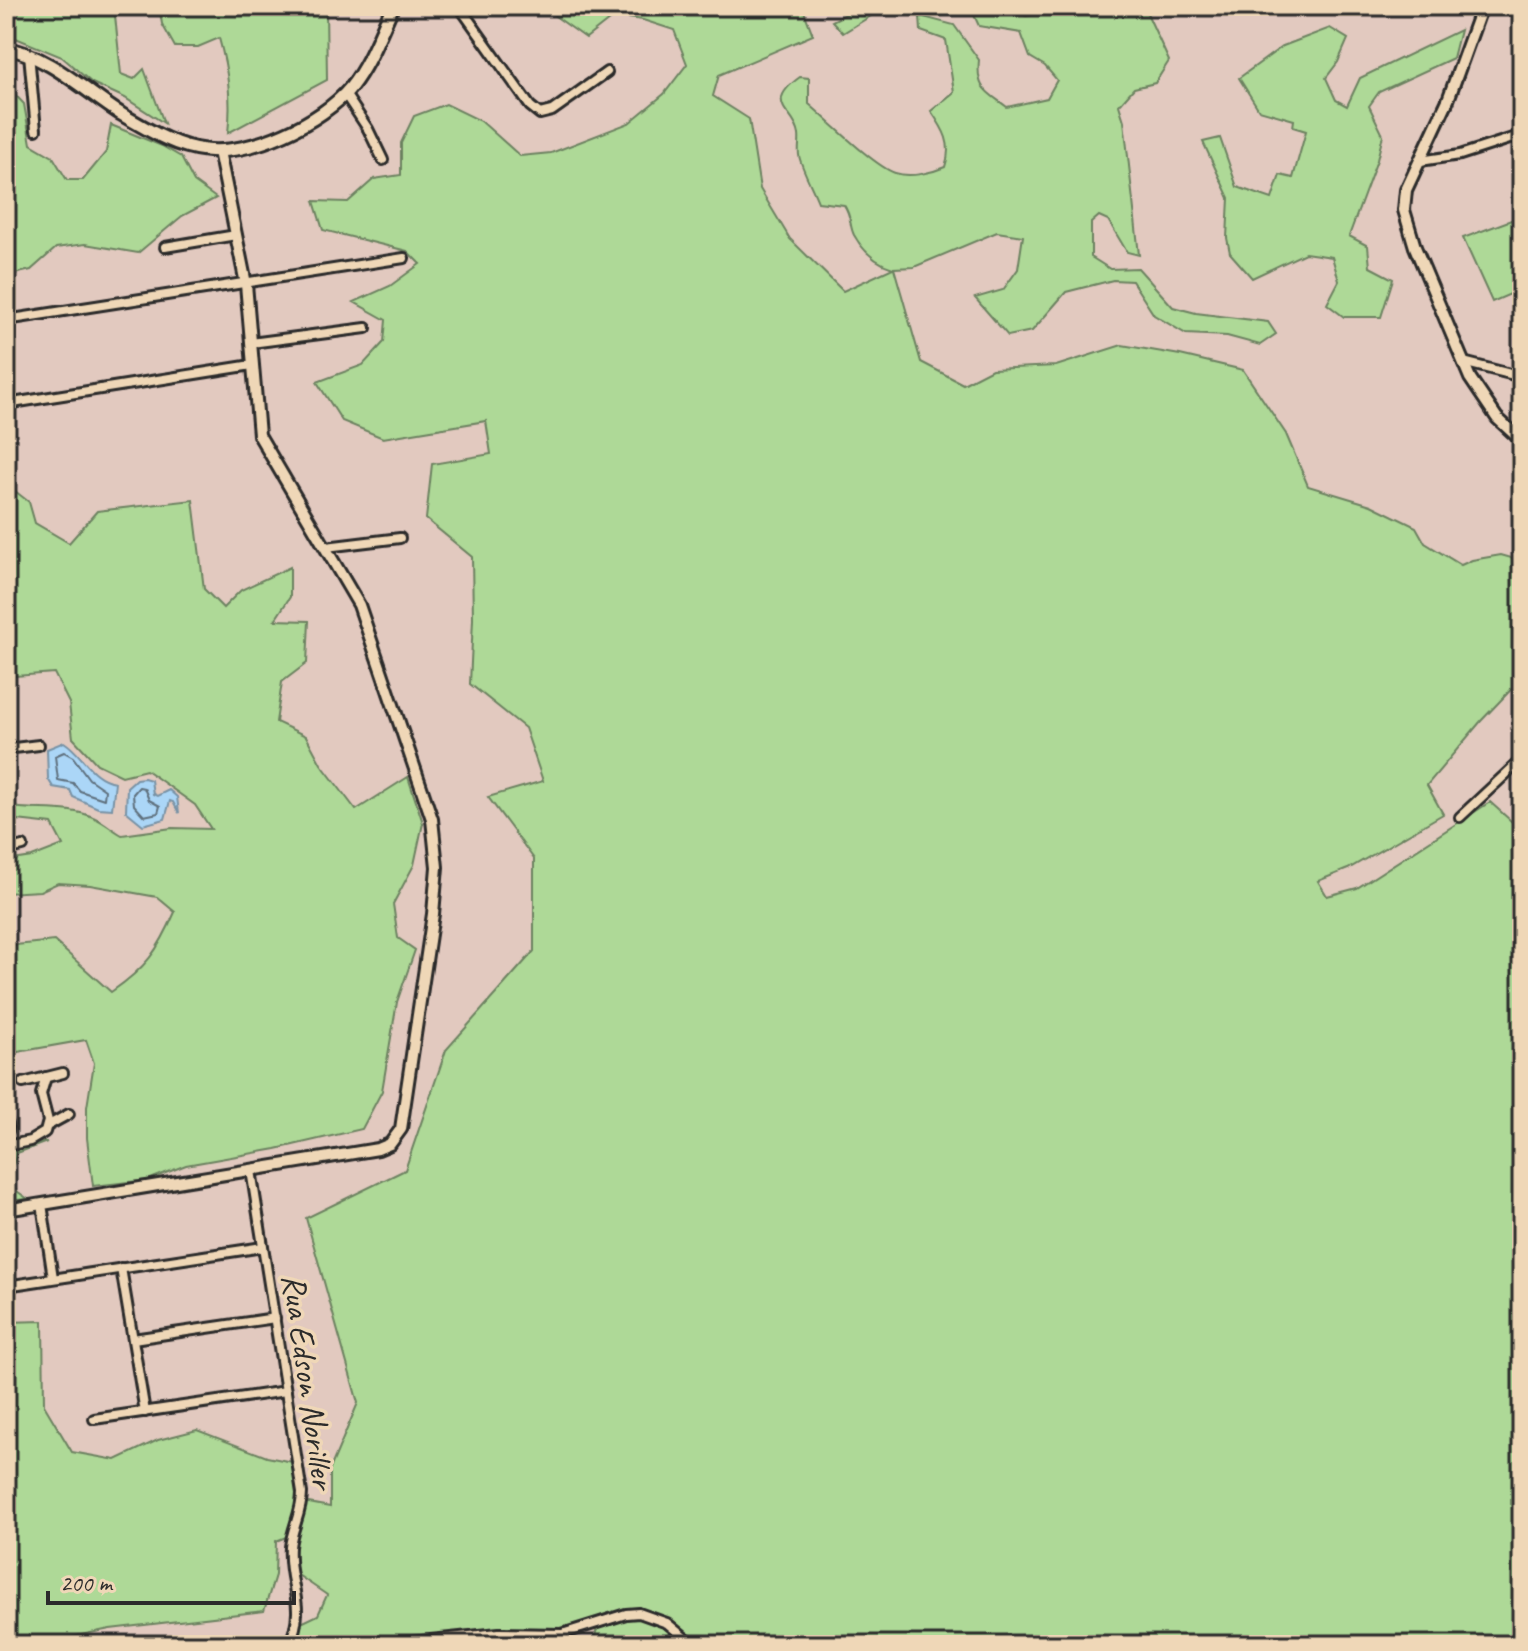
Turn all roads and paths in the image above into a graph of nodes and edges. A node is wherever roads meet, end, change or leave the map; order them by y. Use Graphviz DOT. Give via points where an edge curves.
graph roads {
  1 [pos="393,6"];
  2 [pos="459,6"];
  3 [pos="1482,6"];
  4 [pos="6,48"];
  5 [pos="29,54"];
  6 [pos="607,72"];
  7 [pos="345,94"];
  8 [pos="36,130"];
  9 [pos="1522,135"];
  10 [pos="219,151"];
  11 [pos="383,160"];
  12 [pos="1420,161"];
  13 [pos="236,235"];
  14 [pos="165,247"];
  15 [pos="404,258"];
  16 [pos="246,284"];
  17 [pos="6,320"];
  18 [pos="366,328"];
  19 [pos="251,343"];
  20 [pos="1463,362"];
  21 [pos="252,365"];
  22 [pos="1522,377"];
  23 [pos="6,404"];
  24 [pos="1522,441"];
  25 [pos="400,538"];
  26 [pos="326,547"];
  27 [pos="39,745"];
  28 [pos="6,749"];
  29 [pos="1522,759"];
  30 [pos="1460,817"];
  31 [pos="23,846"];
  32 [pos="6,850"];
  33 [pos="63,1073"];
  34 [pos="46,1077"];
  35 [pos="23,1083"];
  36 [pos="69,1114"];
  37 [pos="6,1118"];
  38 [pos="47,1126"];
  39 [pos="6,1136"];
  40 [pos="6,1146"];
  41 [pos="251,1170"];
  42 [pos="42,1204"];
  43 [pos="6,1210"];
  44 [pos="263,1247"];
  45 [pos="121,1268"];
  46 [pos="53,1278"];
  47 [pos="6,1286"];
  48 [pos="275,1318"];
  49 [pos="133,1339"];
  50 [pos="286,1391"];
  51 [pos="145,1412"];
  52 [pos="94,1419"];
  53 [pos="289,1645"];
  54 [pos="382,1645"];
  55 [pos="693,1645"];
  1 -- 7 [label="main road"];
  2 -- 6 [label="street" via="540,114"];
  3 -- 12 [label="street"];
  4 -- 5 [label="main road"];
  5 -- 8 [label="street"];
  5 -- 10 [label="main road" via="150,130 193,148"];
  7 -- 10 [label="main road" via="296,129"];
  7 -- 11 [label="street"];
  9 -- 12 [label="street" via="1460,155"];
  10 -- 13 [label="street"];
  12 -- 20 [label="street" via="1404,197 1406,221"];
  13 -- 14 [label="street"];
  13 -- 16 [label="street"];
  15 -- 16 [label="street"];
  16 -- 17 [label="street"];
  16 -- 19 [label="street"];
  18 -- 19 [label="street"];
  19 -- 21 [label="street"];
  20 -- 22 [label="street"];
  20 -- 24 [label="street" via="1489,408"];
  21 -- 23 [label="street"];
  21 -- 26 [label="street" via="262,441"];
  25 -- 26 [label="street"];
  26 -- 41 [label="street" via="364,617 424,791 436,848 436,885 401,1129 394,1140 378,1149"];
  27 -- 28 [label="street"];
  29 -- 30 [label="street"];
  31 -- 32 [label="street"];
  33 -- 34 [label="street"];
  34 -- 35 [label="street"];
  34 -- 38 [label="street" via="41,1094"];
  36 -- 38 [label="street"];
  37 -- 39 [label="street"];
  38 -- 40 [label="street" via="42,1136"];
  41 -- 42 [label="street"];
  41 -- 44 [label="street, Rua Edson Noriller"];
  42 -- 43 [label="street"];
  42 -- 46 [label="street"];
  44 -- 45 [label="street"];
  44 -- 48 [label="street, Rua Edson Noriller"];
  45 -- 46 [label="street"];
  45 -- 49 [label="street"];
  46 -- 47 [label="street"];
  48 -- 49 [label="street"];
  48 -- 50 [label="street, Rua Edson Noriller"];
  49 -- 51 [label="street"];
  50 -- 51 [label="street"];
  50 -- 53 [label="street, Rua Edson Noriller" via="302,1493 290,1543 298,1613"];
  51 -- 52 [label="street"];
  54 -- 55 [label="street" via="499,1633 562,1634 639,1613 667,1623"];
}
